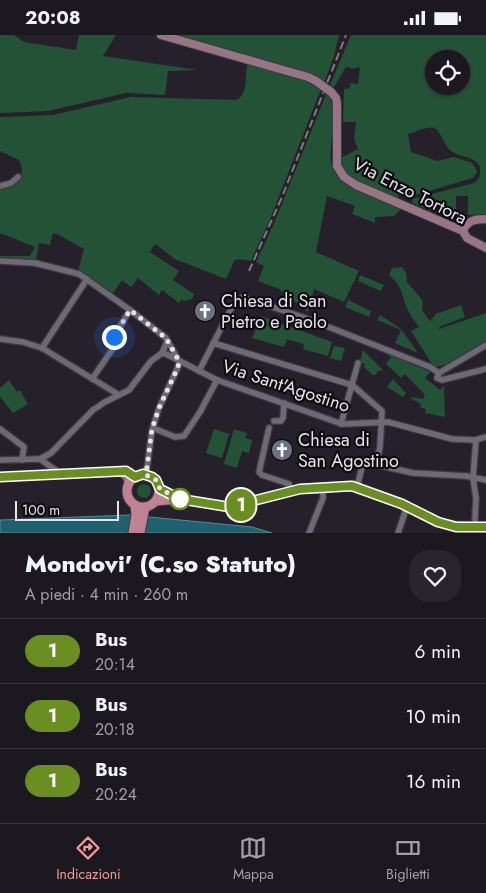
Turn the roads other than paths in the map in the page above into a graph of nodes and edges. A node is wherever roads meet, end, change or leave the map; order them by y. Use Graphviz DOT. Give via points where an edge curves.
graph roads {
  1 [pos="161,35"];
  2 [pos="18,177"];
  3 [pos="0,186"];
  4 [pos="486,219"];
  5 [pos="463,231"];
  6 [pos="486,249"];
  7 [pos="0,261"];
  8 [pos="87,279"];
  9 [pos="130,310"];
  10 [pos="0,339"];
  11 [pos="166,340"];
  12 [pos="213,343"];
  13 [pos="486,345"];
  14 [pos="42,348"];
  15 [pos="160,354"];
  16 [pos="358,363"];
  17 [pos="179,366"];
  18 [pos="486,369"];
  19 [pos="199,371"];
  20 [pos="440,373"];
  21 [pos="92,379"];
  22 [pos="217,380"];
  23 [pos="352,385"];
  24 [pos="118,395"];
  25 [pos="284,403"];
  26 [pos="274,421"];
  27 [pos="382,423"];
  28 [pos="341,424"];
  29 [pos="269,428"];
  30 [pos="0,429"];
  31 [pos="154,429"];
  32 [pos="486,437"];
  33 [pos="476,440"];
  34 [pos="22,459"];
  35 [pos="40,459"];
  36 [pos="0,461"];
  37 [pos="376,465"];
  38 [pos="61,474"];
  39 [pos="146,475"];
  40 [pos="0,477"];
  41 [pos="473,477"];
  42 [pos="132,480"];
  43 [pos="486,480"];
  44 [pos="323,487"];
  45 [pos="357,487"];
  46 [pos="160,489"];
  47 [pos="291,491"];
  48 [pos="180,499"];
  49 [pos="156,501"];
  50 [pos="407,506"];
  51 [pos="141,513"];
  52 [pos="475,519"];
  53 [pos="486,527"];
  54 [pos="133,533"];
  55 [pos="140,533"];
  56 [pos="310,533"];
  57 [pos="398,533"];
  1 -- 5 [label="street, Via Enzo Tortora, bridge" via="316,81 335,97 336,163 344,177"];
  2 -- 3 [label="street"];
  4 -- 5 [label="street" via="470,221"];
  5 -- 6 [label="street, Via Enzo Tortora" via="469,240"];
  7 -- 8 [label="street" via="34,262"];
  8 -- 9 [label="street"];
  8 -- 14 [label="street"];
  9 -- 11 [label="street"];
  9 -- 21 [label="street" via="114,336 114,347"];
  10 -- 14 [label="street"];
  11 -- 15 [label="street"];
  11 -- 17 [label="street"];
  12 -- 19 [label="street"];
  12 -- 20 [label="street" via="234,303 245,297 369,342"];
  12 -- 23 [label="street"];
  13 -- 20 [label="street"];
  14 -- 21 [label="street"];
  15 -- 17 [label="street, Via Sant'Agostino"];
  15 -- 24 [label="street" via="129,389"];
  16 -- 23 [label="street"];
  17 -- 19 [label="street, Via Sant'Agostino"];
  17 -- 39 [label="street" via="152,429"];
  18 -- 20 [label="street" via="442,380 438,378"];
  19 -- 22 [label="street, Via Sant'Agostino"];
  21 -- 24 [label="street"];
  22 -- 25 [label="street, Via Sant'Agostino"];
  22 -- 31 [label="street" via="183,437"];
  23 -- 27 [label="street" via="382,411"];
  23 -- 28 [label="street"];
  24 -- 35 [label="street" via="82,420 49,455"];
  25 -- 26 [label="street" via="283,419"];
  25 -- 28 [label="street, Via Sant'Agostino"];
  27 -- 28 [label="street, Via Sant'Agostino"];
  27 -- 33 [label="street, Via Sant'Agostino" via="452,439"];
  27 -- 37 [label="street"];
  29 -- 47 [label="street" via="259,472 289,484"];
  30 -- 34 [label="street" via="23,446"];
  32 -- 33 [label="street, Via Sant'Agostino"];
  33 -- 41 [label="street"];
  34 -- 35 [label="street"];
  34 -- 36 [label="street"];
  35 -- 38 [label="street"];
  37 -- 41 [label="street" via="413,473"];
  37 -- 45 [label="street" via="369,463 364,466"];
  38 -- 40 [label="street"];
  38 -- 42 [label="street" via="120,471 130,472"];
  39 -- 42 [label="main road"];
  39 -- 46 [label="main road" via="156,480"];
  41 -- 43 [label="street"];
  41 -- 52 [label="street"];
  42 -- 51 [label="main road" via="128,497"];
  44 -- 45 [label="main road"];
  44 -- 47 [label="main road"];
  44 -- 56 [label="street" via="323,498"];
  45 -- 50 [label="main road"];
  46 -- 48 [label="main road"];
  46 -- 49 [label="main road"];
  47 -- 48 [label="main road" via="231,507"];
  48 -- 49 [label="main road"];
  49 -- 51 [label="main road"];
  50 -- 53 [label="main road" via="449,525"];
  50 -- 57 [label="street"];
  51 -- 54 [label="main road"];
  51 -- 55 [label="main road"];
}
